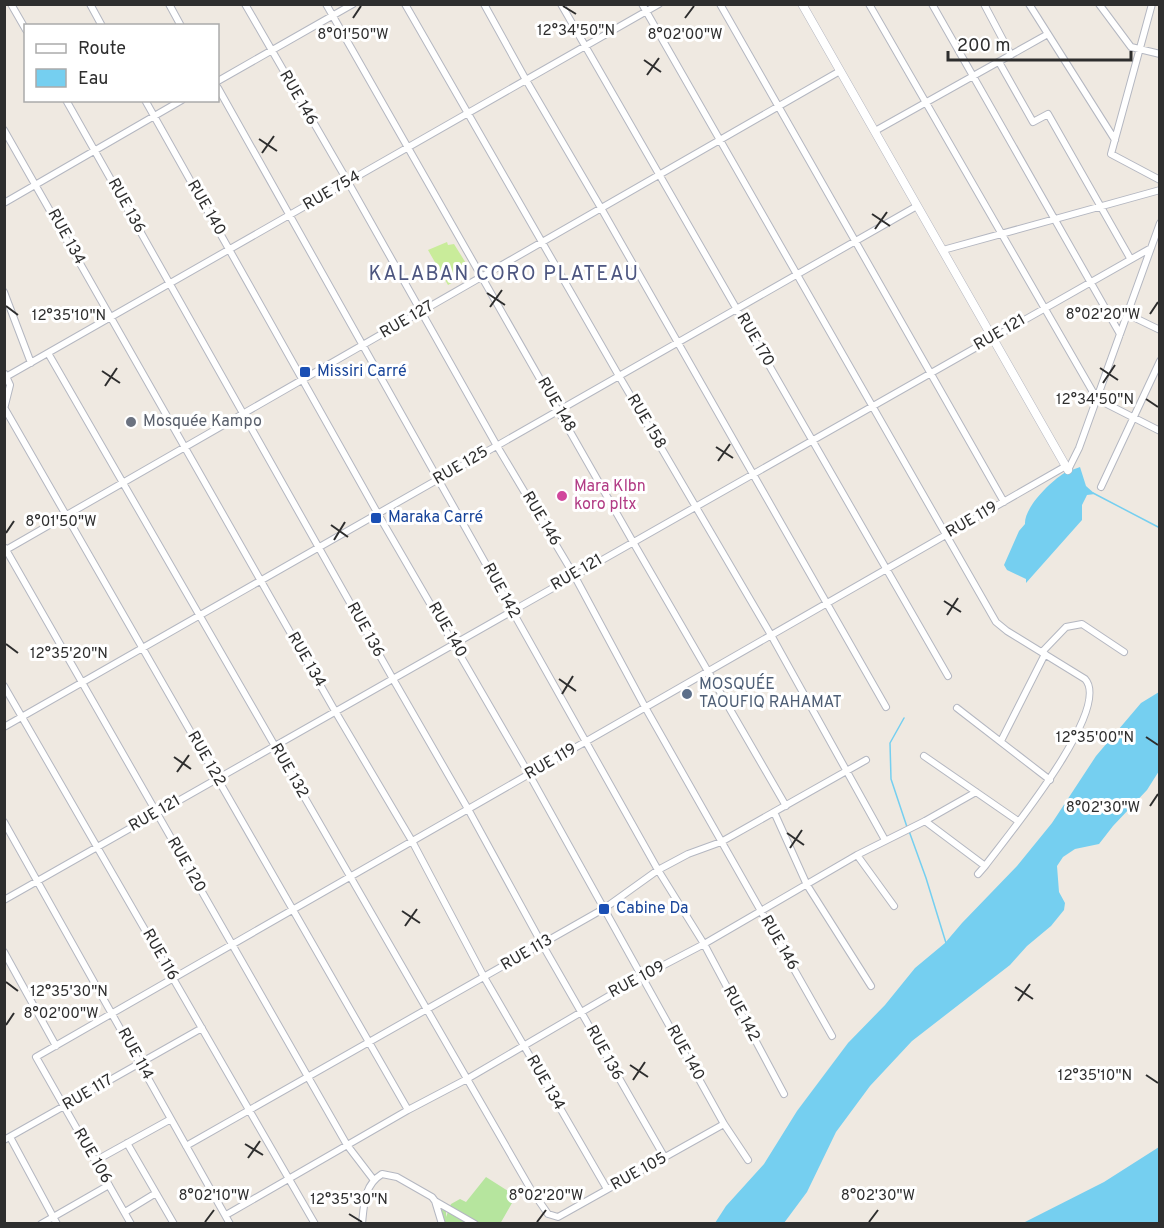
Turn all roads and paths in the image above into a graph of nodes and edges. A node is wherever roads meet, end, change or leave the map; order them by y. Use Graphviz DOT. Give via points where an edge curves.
graph roads {
  1 [pos="11,4"];
  2 [pos="99,4"];
  3 [pos="169,4"];
  4 [pos="245,4"];
  5 [pos="326,4"];
  6 [pos="353,4"];
  7 [pos="405,4"];
  8 [pos="484,4"];
  9 [pos="561,4"];
  10 [pos="642,4"];
  11 [pos="659,4"];
  12 [pos="720,4"];
  13 [pos="802,4"];
  14 [pos="868,4"];
  15 [pos="932,4"];
  16 [pos="984,4"];
  17 [pos="1029,4"];
  18 [pos="1099,4"];
  19 [pos="1152,4"];
  20 [pos="91,6"];
  21 [pos="646,12"];
  22 [pos="333,16"];
  23 [pos="101,24"];
  24 [pos="180,24"];
  25 [pos="24,27"];
  26 [pos="1048,34"];
  27 [pos="584,47"];
  28 [pos="1141,49"];
  29 [pos="271,51"];
  30 [pos="1160,54"];
  31 [pos="1011,55"];
  32 [pos="999,62"];
  33 [pos="840,71"];
  34 [pos="973,76"];
  35 [pos="219,80"];
  36 [pos="526,81"];
  37 [pos="219,90"];
  38 [pos="67,102"];
  39 [pos="146,102"];
  40 [pos="179,102"];
  41 [pos="925,103"];
  42 [pos="778,107"];
  43 [pos="468,113"];
  44 [pos="154,117"];
  45 [pos="4,130"];
  46 [pos="875,131"];
  47 [pos="720,140"];
  48 [pos="1115,140"];
  49 [pos="408,148"];
  50 [pos="95,150"];
  51 [pos="659,175"];
  52 [pos="1160,180"];
  53 [pos="348,182"];
  54 [pos="37,184"];
  55 [pos="1160,190"];
  56 [pos="4,202"];
  57 [pos="917,206"];
  58 [pos="1101,207"];
  59 [pos="601,208"];
  60 [pos="289,216"];
  61 [pos="1054,219"];
  62 [pos="1160,223"];
  63 [pos="1000,234"];
  64 [pos="855,241"];
  65 [pos="543,242"];
  66 [pos="1151,248"];
  67 [pos="230,249"];
  68 [pos="943,250"];
  69 [pos="1130,258"];
  70 [pos="797,274"];
  71 [pos="482,277"];
  72 [pos="1090,281"];
  73 [pos="170,284"];
  74 [pos="4,292"];
  75 [pos="1043,308"];
  76 [pos="737,309"];
  77 [pos="421,312"];
  78 [pos="1127,314"];
  79 [pos="111,317"];
  80 [pos="1160,330"];
  81 [pos="1120,334"];
  82 [pos="992,337"];
  83 [pos="677,343"];
  84 [pos="362,345"];
  85 [pos="48,353"];
  86 [pos="1160,362"];
  87 [pos="31,363"];
  88 [pos="930,372"];
  89 [pos="5,376"];
  90 [pos="619,376"];
  91 [pos="304,379"];
  92 [pos="1097,399"];
  93 [pos="872,405"];
  94 [pos="5,409"];
  95 [pos="559,410"];
  96 [pos="243,414"];
  97 [pos="1134,418"];
  98 [pos="1160,431"];
  99 [pos="812,440"];
  100 [pos="497,446"];
  101 [pos="186,447"];
  102 [pos="1067,468"];
  103 [pos="753,473"];
  104 [pos="439,479"];
  105 [pos="123,483"];
  106 [pos="1101,487"];
  107 [pos="1004,501"];
  108 [pos="696,506"];
  109 [pos="378,514"];
  110 [pos="67,515"];
  111 [pos="946,534"];
  112 [pos="633,542"];
  113 [pos="318,548"];
  114 [pos="5,549"];
  115 [pos="886,569"];
  116 [pos="574,575"];
  117 [pos="261,580"];
  118 [pos="827,603"];
  119 [pos="512,611"];
  120 [pos="200,615"];
  121 [pos="771,635"];
  122 [pos="454,644"];
  123 [pos="143,648"];
  124 [pos="1124,652"];
  125 [pos="1044,653"];
  126 [pos="708,671"];
  127 [pos="948,676"];
  128 [pos="393,679"];
  129 [pos="82,682"];
  130 [pos="4,686"];
  131 [pos="645,707"];
  132 [pos="886,707"];
  133 [pos="957,708"];
  134 [pos="335,711"];
  135 [pos="22,717"];
  136 [pos="4,727"];
  137 [pos="1001,741"];
  138 [pos="585,742"];
  139 [pos="275,746"];
  140 [pos="924,756"];
  141 [pos="866,760"];
  142 [pos="847,771"];
  143 [pos="529,774"];
  144 [pos="217,778"];
  145 [pos="1050,780"];
  146 [pos="976,792"];
  147 [pos="786,806"];
  148 [pos="468,809"];
  149 [pos="774,812"];
  150 [pos="157,813"];
  151 [pos="925,821"];
  152 [pos="1018,821"];
  153 [pos="4,822"];
  154 [pos="889,839"];
  155 [pos="412,841"];
  156 [pos="721,842"];
  157 [pos="98,847"];
  158 [pos="857,855"];
  159 [pos="985,866"];
  160 [pos="658,870"];
  161 [pos="978,874"];
  162 [pos="351,876"];
  163 [pos="38,881"];
  164 [pos="807,885"];
  165 [pos="4,900"];
  166 [pos="894,906"];
  167 [pos="605,908"];
  168 [pos="293,910"];
  169 [pos="761,911"];
  170 [pos="232,944"];
  171 [pos="542,944"];
  172 [pos="704,944"];
  173 [pos="4,952"];
  174 [pos="643,976"];
  175 [pos="484,977"];
  176 [pos="173,978"];
  177 [pos="871,986"];
  178 [pos="427,1009"];
  179 [pos="580,1011"];
  180 [pos="112,1013"];
  181 [pos="202,1028"];
  182 [pos="832,1036"];
  183 [pos="368,1043"];
  184 [pos="56,1046"];
  185 [pos="524,1046"];
  186 [pos="36,1057"];
  187 [pos="140,1063"];
  188 [pos="308,1077"];
  189 [pos="467,1079"];
  190 [pos="784,1094"];
  191 [pos="64,1107"];
  192 [pos="249,1110"];
  193 [pos="408,1110"];
  194 [pos="171,1119"];
  195 [pos="724,1124"];
  196 [pos="7,1139"];
  197 [pos="127,1143"];
  198 [pos="347,1145"];
  199 [pos="186,1146"];
  200 [pos="665,1158"];
  201 [pos="748,1160"];
  202 [pos="95,1161"];
  203 [pos="289,1179"];
  204 [pos="373,1179"];
  205 [pos="109,1185"];
  206 [pos="531,1188"];
  207 [pos="607,1189"];
  208 [pos="156,1193"];
  209 [pos="435,1201"];
  210 [pos="124,1212"];
  211 [pos="226,1215"];
  212 [pos="53,1216"];
  213 [pos="41,1224"];
  214 [pos="57,1224"];
  215 [pos="131,1224"];
  216 [pos="174,1224"];
  217 [pos="230,1224"];
  218 [pos="315,1224"];
  219 [pos="362,1224"];
  220 [pos="442,1224"];
  221 [pos="475,1224"];
  1 -- 25 [label="street"];
  2 -- 20 [label="street"];
  3 -- 24 [label="street"];
  4 -- 29 [label="street, RUE 146"];
  5 -- 22 [label="street, RUE 148"];
  6 -- 22 [label="street"];
  7 -- 43 [label="street, RUE 158"];
  8 -- 36 [label="street"];
  9 -- 27 [label="street, RUE 170"];
  10 -- 21 [label="street"];
  11 -- 21 [label="street, RUE 754"];
  12 -- 42 [label="street"];
  13 -- 33 [label="street"];
  14 -- 41 [label="street"];
  15 -- 34 [label="street"];
  16 -- 31 [label="street"];
  17 -- 26 [label="street"];
  18 -- 28 [label="street" via="1131,47"];
  19 -- 28 [label="street"];
  20 -- 23 [label="street"];
  21 -- 27 [label="street, RUE 754"];
  21 -- 47 [label="street"];
  22 -- 29 [label="street"];
  22 -- 49 [label="street, RUE 148"];
  26 -- 31 [label="street"];
  26 -- 48 [label="street"];
  27 -- 36 [label="street, RUE 754"];
  27 -- 51 [label="street, RUE 170"];
  28 -- 30 [label="street"];
  28 -- 48 [label="street"];
  29 -- 35 [label="street"];
  29 -- 53 [label="street, RUE 146"];
  31 -- 32 [label="street"];
  32 -- 34 [label="street"];
  32 -- 58 [label="street" via="1033,122 1048,114"];
  33 -- 42 [label="street, RUE 127"];
  33 -- 46 [label="street"];
  34 -- 41 [label="street"];
  34 -- 61 [label="street"];
  36 -- 43 [label="street, RUE 754"];
  36 -- 59 [label="street"];
  37 -- 60 [label="street, RUE 142"];
  38 -- 50 [label="street, RUE 136"];
  39 -- 44 [label="street, RUE 140"];
  40 -- 44 [label="street"];
  41 -- 46 [label="street"];
  41 -- 63 [label="street"];
  42 -- 47 [label="street, RUE 127"];
  42 -- 64 [label="street"];
  43 -- 49 [label="street, RUE 754"];
  43 -- 65 [label="street, RUE 158"];
  44 -- 50 [label="street"];
  44 -- 67 [label="street, RUE 140"];
  45 -- 54 [label="street, RUE 134"];
  46 -- 57 [label="street"];
  47 -- 51 [label="street, RUE 127"];
  47 -- 70 [label="street"];
  48 -- 52 [label="street" via="1111,154"];
  49 -- 53 [label="street, RUE 754"];
  49 -- 71 [label="street, RUE 148"];
  50 -- 54 [label="street"];
  50 -- 73 [label="street, RUE 136"];
  51 -- 59 [label="street, RUE 127"];
  51 -- 76 [label="street, RUE 170"];
  53 -- 60 [label="street, RUE 754"];
  53 -- 77 [label="street, RUE 146"];
  54 -- 56 [label="street"];
  54 -- 79 [label="street, RUE 134"];
  55 -- 58 [label="street"];
  57 -- 64 [label="street, RUE 125"];
  57 -- 68 [label="street"];
  58 -- 61 [label="street"];
  58 -- 69 [label="street"];
  59 -- 65 [label="street, RUE 127"];
  59 -- 83 [label="street"];
  60 -- 67 [label="street, RUE 754"];
  60 -- 84 [label="street, RUE 142"];
  61 -- 63 [label="street"];
  61 -- 72 [label="street"];
  62 -- 66 [label="street"];
  63 -- 68 [label="street"];
  63 -- 75 [label="street"];
  64 -- 70 [label="street, RUE 125"];
  64 -- 88 [label="street"];
  65 -- 71 [label="street, RUE 127"];
  65 -- 90 [label="street, RUE 158"];
  66 -- 69 [label="street, RUE 121"];
  66 -- 78 [label="street"];
  67 -- 73 [label="street, RUE 754"];
  67 -- 91 [label="street, RUE 140"];
  68 -- 82 [label="street"];
  69 -- 72 [label="street, RUE 121"];
  70 -- 76 [label="street, RUE 125"];
  70 -- 93 [label="street"];
  71 -- 77 [label="street, RUE 127"];
  71 -- 95 [label="street, RUE 148"];
  72 -- 75 [label="street, RUE 121"];
  72 -- 81 [label="street"];
  73 -- 79 [label="street, RUE 754"];
  73 -- 96 [label="street, RUE 136"];
  74 -- 87 [label="street"];
  75 -- 82 [label="street, RUE 121"];
  75 -- 92 [label="street"];
  76 -- 83 [label="street, RUE 125"];
  76 -- 99 [label="street, RUE 170"];
  77 -- 84 [label="street, RUE 127"];
  77 -- 100 [label="street, RUE 146"];
  78 -- 80 [label="street"];
  78 -- 81 [label="street"];
  79 -- 85 [label="street, RUE 754"];
  79 -- 101 [label="street, RUE 134"];
  81 -- 92 [label="street"];
  82 -- 88 [label="street, RUE 121"];
  82 -- 102 [label="street"];
  83 -- 90 [label="street, RUE 125"];
  83 -- 103 [label="street"];
  84 -- 91 [label="street, RUE 127"];
  84 -- 104 [label="street, RUE 142"];
  85 -- 87 [label="street, RUE 754"];
  85 -- 105 [label="street, RUE 132"];
  86 -- 97 [label="street"];
  87 -- 89 [label="street, RUE 754"];
  88 -- 93 [label="street, RUE 121"];
  88 -- 107 [label="street"];
  89 -- 94 [label="street" via="10,385"];
  90 -- 95 [label="street, RUE 125"];
  90 -- 108 [label="street, RUE 158"];
  91 -- 96 [label="street, RUE 127"];
  91 -- 109 [label="street, RUE 140"];
  92 -- 97 [label="street"];
  92 -- 102 [label="street" via="1079,448"];
  93 -- 99 [label="street, RUE 121"];
  93 -- 111 [label="street"];
  94 -- 110 [label="street, RUE 122"];
  95 -- 100 [label="street, RUE 125"];
  95 -- 112 [label="street, RUE 148"];
  96 -- 101 [label="street, RUE 127"];
  96 -- 113 [label="street, RUE 136"];
  97 -- 98 [label="street"];
  97 -- 106 [label="street"];
  99 -- 103 [label="street, RUE 121"];
  99 -- 115 [label="street, RUE 170"];
  100 -- 104 [label="street, RUE 125"];
  100 -- 116 [label="street, RUE 146"];
  101 -- 105 [label="street, RUE 127"];
  101 -- 117 [label="street, RUE 134"];
  102 -- 107 [label="street, RUE 119"];
  103 -- 108 [label="street, RUE 121"];
  103 -- 118 [label="street"];
  104 -- 109 [label="street, RUE 125"];
  104 -- 119 [label="street, RUE 142"];
  105 -- 110 [label="street, RUE 127"];
  105 -- 120 [label="street, RUE 132"];
  107 -- 111 [label="street, RUE 119"];
  108 -- 112 [label="street, RUE 121"];
  108 -- 121 [label="street, RUE 158"];
  109 -- 113 [label="street, RUE 125"];
  109 -- 122 [label="street, RUE 140"];
  110 -- 114 [label="street, RUE 127"];
  110 -- 123 [label="street, RUE 122"];
  111 -- 115 [label="street, RUE 119"];
  111 -- 125 [label="street" via="996,621"];
  112 -- 116 [label="street, RUE 121"];
  112 -- 126 [label="street, RUE 148"];
  113 -- 117 [label="street, RUE 125"];
  113 -- 128 [label="street, RUE 136"];
  114 -- 129 [label="street, RUE 120"];
  115 -- 118 [label="street, RUE 119"];
  115 -- 127 [label="street, RUE 170"];
  116 -- 119 [label="street, RUE 121"];
  116 -- 131 [label="street, RUE 146"];
  117 -- 120 [label="street, RUE 125"];
  117 -- 134 [label="street, RUE 134"];
  118 -- 121 [label="street, RUE 119"];
  118 -- 132 [label="street"];
  119 -- 122 [label="street, RUE 121"];
  119 -- 138 [label="street, RUE 142"];
  120 -- 123 [label="street, RUE 125"];
  120 -- 139 [label="street, RUE 132"];
  121 -- 126 [label="street, RUE 119"];
  121 -- 142 [label="street, RUE 158"];
  122 -- 128 [label="street, RUE 121"];
  122 -- 143 [label="street, RUE 140"];
  123 -- 129 [label="street, RUE 125"];
  123 -- 144 [label="street, RUE 122"];
  124 -- 125 [label="street" via="1082,624 1066,627"];
  125 -- 137 [label="street"];
  125 -- 145 [label="street" via="1085,679 1090,690 1076,736"];
  126 -- 131 [label="street, RUE 119"];
  126 -- 147 [label="street, RUE 148"];
  128 -- 134 [label="street, RUE 121"];
  128 -- 148 [label="street, RUE 136"];
  129 -- 135 [label="street, RUE 125"];
  129 -- 150 [label="street, RUE 120"];
  130 -- 135 [label="street, RUE 116"];
  131 -- 138 [label="street, RUE 119"];
  131 -- 156 [label="street, RUE 146"];
  133 -- 137 [label="street"];
  134 -- 139 [label="street, RUE 121"];
  134 -- 155 [label="street, RUE 134"];
  135 -- 136 [label="street, RUE 125"];
  135 -- 157 [label="street, RUE 116"];
  137 -- 145 [label="street"];
  138 -- 143 [label="street, RUE 119"];
  138 -- 160 [label="street, RUE 142"];
  139 -- 144 [label="street, RUE 121"];
  139 -- 162 [label="street, RUE 132"];
  140 -- 146 [label="street"];
  141 -- 142 [label="street, RUE 113"];
  142 -- 147 [label="street, RUE 113"];
  142 -- 154 [label="street, RUE 158"];
  143 -- 148 [label="street, RUE 119"];
  143 -- 167 [label="street, RUE 140"];
  144 -- 150 [label="street, RUE 121"];
  144 -- 168 [label="street, RUE 122"];
  145 -- 152 [label="street"];
  146 -- 151 [label="street, RUE 109"];
  146 -- 152 [label="street"];
  147 -- 149 [label="street, RUE 113"];
  148 -- 155 [label="street, RUE 119"];
  148 -- 171 [label="street, RUE 136"];
  149 -- 156 [label="street, RUE 113"];
  149 -- 164 [label="street"];
  150 -- 157 [label="street, RUE 121"];
  150 -- 170 [label="street, RUE 120"];
  151 -- 154 [label="street, RUE 109"];
  151 -- 159 [label="street"];
  152 -- 159 [label="street"];
  153 -- 163 [label="street, RUE 114"];
  154 -- 158 [label="street, RUE 109"];
  155 -- 162 [label="street, RUE 119"];
  155 -- 175 [label="street, RUE 134"];
  156 -- 160 [label="street, RUE 113"];
  156 -- 169 [label="street, RUE 146"];
  157 -- 163 [label="street, RUE 121"];
  157 -- 176 [label="street, RUE 116"];
  158 -- 164 [label="street, RUE 109"];
  158 -- 166 [label="street"];
  159 -- 161 [label="street"];
  160 -- 167 [label="street, RUE 113"];
  160 -- 172 [label="street, RUE 142"];
  162 -- 168 [label="street, RUE 119"];
  162 -- 178 [label="street, RUE 132"];
  163 -- 165 [label="street, RUE 121"];
  163 -- 180 [label="street, RUE 114"];
  164 -- 169 [label="street, RUE 109"];
  164 -- 177 [label="street"];
  167 -- 171 [label="street, RUE 113"];
  167 -- 174 [label="street, RUE 140"];
  168 -- 170 [label="street, RUE 119"];
  168 -- 183 [label="street, RUE 122"];
  169 -- 172 [label="street, RUE 109"];
  169 -- 182 [label="street, RUE 146"];
  170 -- 176 [label="street, RUE 119"];
  170 -- 188 [label="street, RUE 120"];
  171 -- 175 [label="street, RUE 113"];
  171 -- 179 [label="street, RUE 136"];
  172 -- 174 [label="street, RUE 109"];
  172 -- 190 [label="street, RUE 142"];
  173 -- 184 [label="street"];
  174 -- 179 [label="street, RUE 109"];
  174 -- 195 [label="street, RUE 140"];
  175 -- 178 [label="street, RUE 113"];
  175 -- 185 [label="street, RUE 134"];
  176 -- 180 [label="street, RUE 119"];
  176 -- 181 [label="street, RUE 116"];
  178 -- 183 [label="street, RUE 113"];
  178 -- 189 [label="street, RUE 132"];
  179 -- 185 [label="street, RUE 109"];
  179 -- 200 [label="street, RUE 136"];
  180 -- 184 [label="street, RUE 119"];
  180 -- 187 [label="street, RUE 114"];
  181 -- 187 [label="street, RUE 117"];
  181 -- 192 [label="street, RUE 116"];
  183 -- 188 [label="street, RUE 113"];
  183 -- 193 [label="street, RUE 122"];
  184 -- 186 [label="street, RUE 119"];
  185 -- 189 [label="street, RUE 109"];
  185 -- 207 [label="street, RUE 134"];
  186 -- 191 [label="street, RUE 106"];
  187 -- 191 [label="street, RUE 117"];
  187 -- 194 [label="street, RUE 114"];
  188 -- 192 [label="street, RUE 113"];
  188 -- 198 [label="street, RUE 120"];
  189 -- 193 [label="street, RUE 109"];
  189 -- 206 [label="street, RUE 132"];
  191 -- 196 [label="street, RUE 117"];
  191 -- 202 [label="street, RUE 106"];
  192 -- 199 [label="street, RUE 113"];
  192 -- 203 [label="street, RUE 116"];
  193 -- 198 [label="street, RUE 109"];
  194 -- 197 [label="street"];
  194 -- 199 [label="street, RUE 114"];
  195 -- 200 [label="street, RUE 105"];
  195 -- 201 [label="street, RUE 140"];
  196 -- 212 [label="street"];
  197 -- 202 [label="street"];
  197 -- 208 [label="street"];
  198 -- 203 [label="street, RUE 109"];
  198 -- 204 [label="street, RUE 120"];
  199 -- 211 [label="street, RUE 114"];
  200 -- 207 [label="street, RUE 105"];
  202 -- 205 [label="street, RUE 106"];
  203 -- 211 [label="street, RUE 109"];
  203 -- 218 [label="street, RUE 116"];
  204 -- 209 [label="street" via="382,1174 396,1177"];
  204 -- 219 [label="street"];
  205 -- 210 [label="street, RUE 106"];
  205 -- 212 [label="street"];
  206 -- 207 [label="street, RUE 105" via="548,1214 558,1217"];
  208 -- 210 [label="street"];
  208 -- 216 [label="street"];
  209 -- 220 [label="street"];
  209 -- 221 [label="street"];
  210 -- 215 [label="street, RUE 106"];
  211 -- 217 [label="street, RUE 114"];
  212 -- 213 [label="street"];
  212 -- 214 [label="street"];
}
